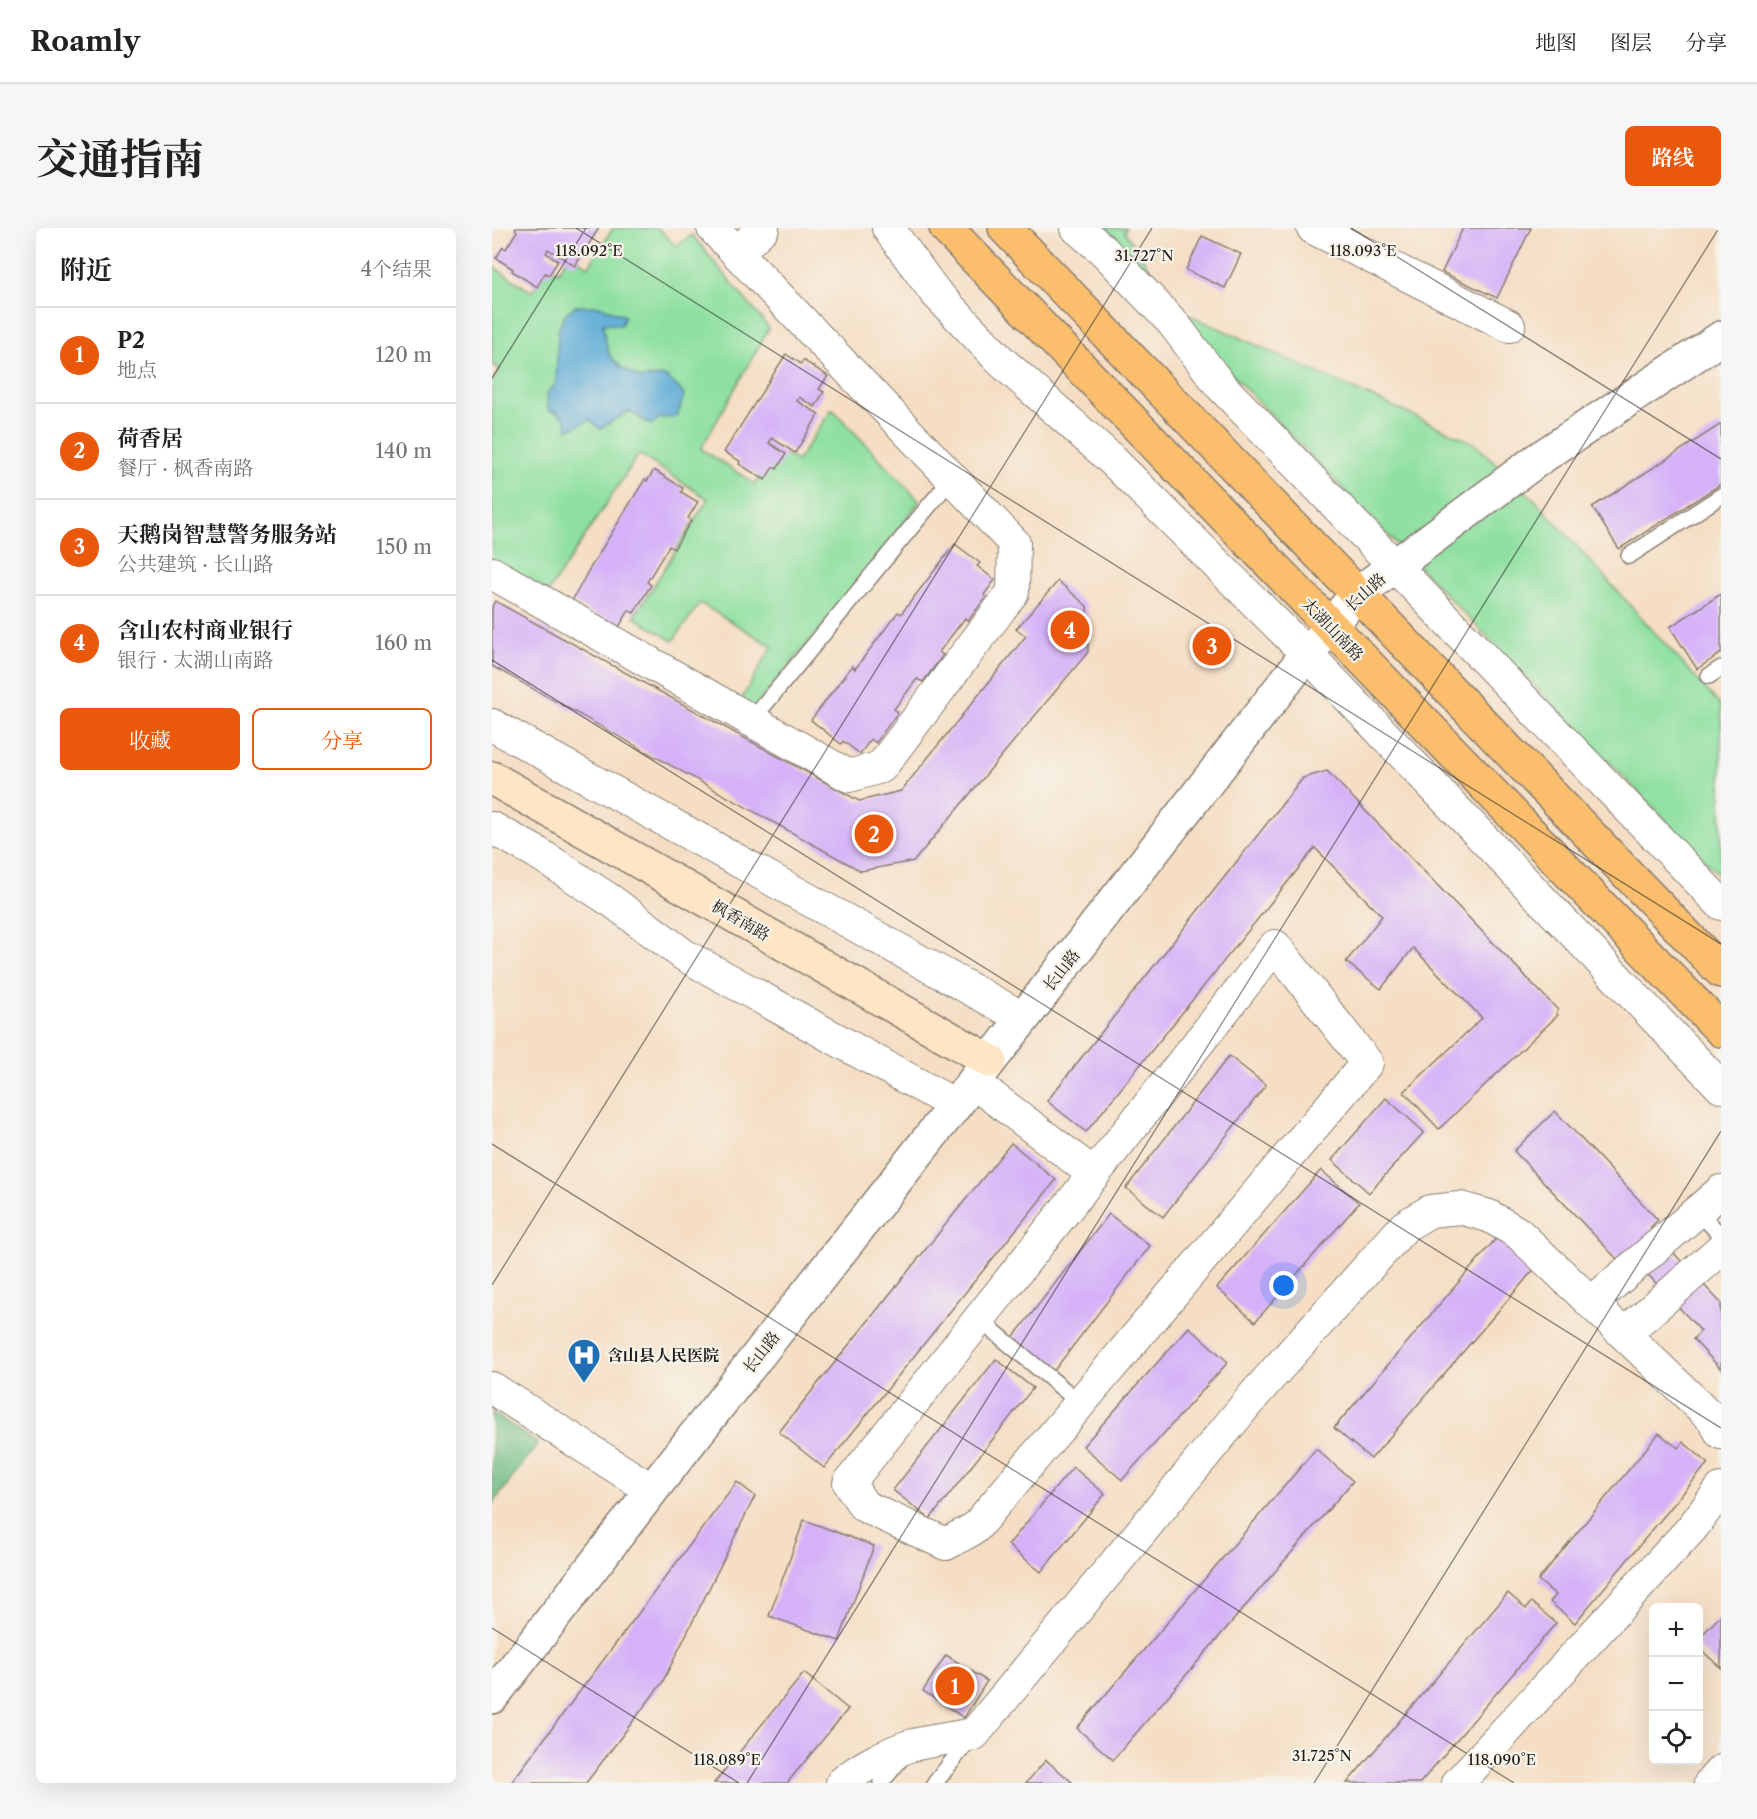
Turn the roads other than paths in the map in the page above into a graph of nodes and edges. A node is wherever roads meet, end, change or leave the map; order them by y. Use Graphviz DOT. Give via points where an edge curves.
graph roads {
  1 [pos="763,228"];
  2 [pos="888,228"];
  3 [pos="946,228"];
  4 [pos="1005,228"];
  5 [pos="1077,228"];
  6 [pos="1313,228"];
  7 [pos="715,229"];
  8 [pos="1350,236"];
  9 [pos="737,253"];
  10 [pos="1509,326"];
  11 [pos="1721,338"];
  12 [pos="952,478"];
  13 [pos="1721,496"];
  14 [pos="1629,556"];
  15 [pos="1395,566"];
  16 [pos="492,573"];
  17 [pos="1357,594"];
  18 [pos="1330,626"];
  19 [pos="1307,654"];
  20 [pos="752,720"];
  21 [pos="492,725"];
  22 [pos="492,778"];
  23 [pos="492,828"];
  24 [pos="1721,904"];
  25 [pos="1718,963"];
  26 [pos="1023,1018"];
  27 [pos="1721,1030"];
  28 [pos="973,1083"];
  29 [pos="1721,1087"];
  30 [pos="1094,1174"];
  31 [pos="1710,1201"];
  32 [pos="1721,1236"];
  33 [pos="1721,1249"];
  34 [pos="1591,1303"];
  35 [pos="979,1319"];
  36 [pos="1624,1334"];
  37 [pos="492,1388"];
  38 [pos="1080,1403"];
  39 [pos="1721,1433"];
  40 [pos="652,1490"];
  41 [pos="1721,1490"];
  42 [pos="492,1697"];
  43 [pos="974,1734"];
  44 [pos="912,1745"];
  45 [pos="1721,1771"];
  46 [pos="842,1783"];
  47 [pos="880,1783"];
  48 [pos="935,1783"];
  49 [pos="1458,1783"];
  50 [pos="1710,1783"];
  1 -- 9 [label="street"];
  2 -- 19 [label="street" via="935,292 1001,360 1110,458"];
  3 -- 18 [label="main road, 太湖山南路"];
  4 -- 17 [label="main road"];
  5 -- 15 [label="street" via="1173,323 1220,385"];
  6 -- 8 [label="street"];
  7 -- 9 [label="street"];
  8 -- 10 [label="street"];
  9 -- 12 [label="street"];
  11 -- 15 [label="street, 长山路" via="1537,460"];
  12 -- 20 [label="lane"];
  12 -- 20 [label="street" via="1014,543 1013,592 881,767 849,776"];
  13 -- 14 [label="lane"];
  15 -- 17 [label="street, 长山路"];
  15 -- 24 [label="street"];
  16 -- 20 [label="street"];
  17 -- 18 [label="street, 长山路"];
  17 -- 25 [label="main road"];
  18 -- 19 [label="street, 长山路"];
  18 -- 27 [label="main road, 太湖山南路"];
  19 -- 26 [label="street, 长山路"];
  19 -- 29 [label="street"];
  21 -- 26 [label="street"];
  22 -- 28 [label="main road, 枫香南路"];
  23 -- 28 [label="street" via="613,902 684,955"];
  26 -- 28 [label="street, 长山路"];
  28 -- 30 [label="street"];
  28 -- 40 [label="street, 长山路"];
  30 -- 35 [label="street"];
  30 -- 38 [label="street" via="1275,946 1367,1063"];
  31 -- 32 [label="lane"];
  31 -- 34 [label="street"];
  33 -- 36 [label="street"];
  34 -- 36 [label="street"];
  34 -- 43 [label="street" via="1518,1233 1490,1216 1460,1208 1430,1211 1405,1226 1256,1394"];
  35 -- 38 [label="lane"];
  35 -- 38 [label="street" via="849,1483 864,1506 946,1544 975,1528"];
  36 -- 39 [label="street" via="1713,1419"];
  37 -- 40 [label="street"];
  40 -- 42 [label="street, 长山路"];
  41 -- 49 [label="street" via="1692,1528"];
  43 -- 44 [label="street"];
  43 -- 48 [label="lane"];
  44 -- 46 [label="street"];
  44 -- 47 [label="lane"];
  45 -- 50 [label="street"];
}
